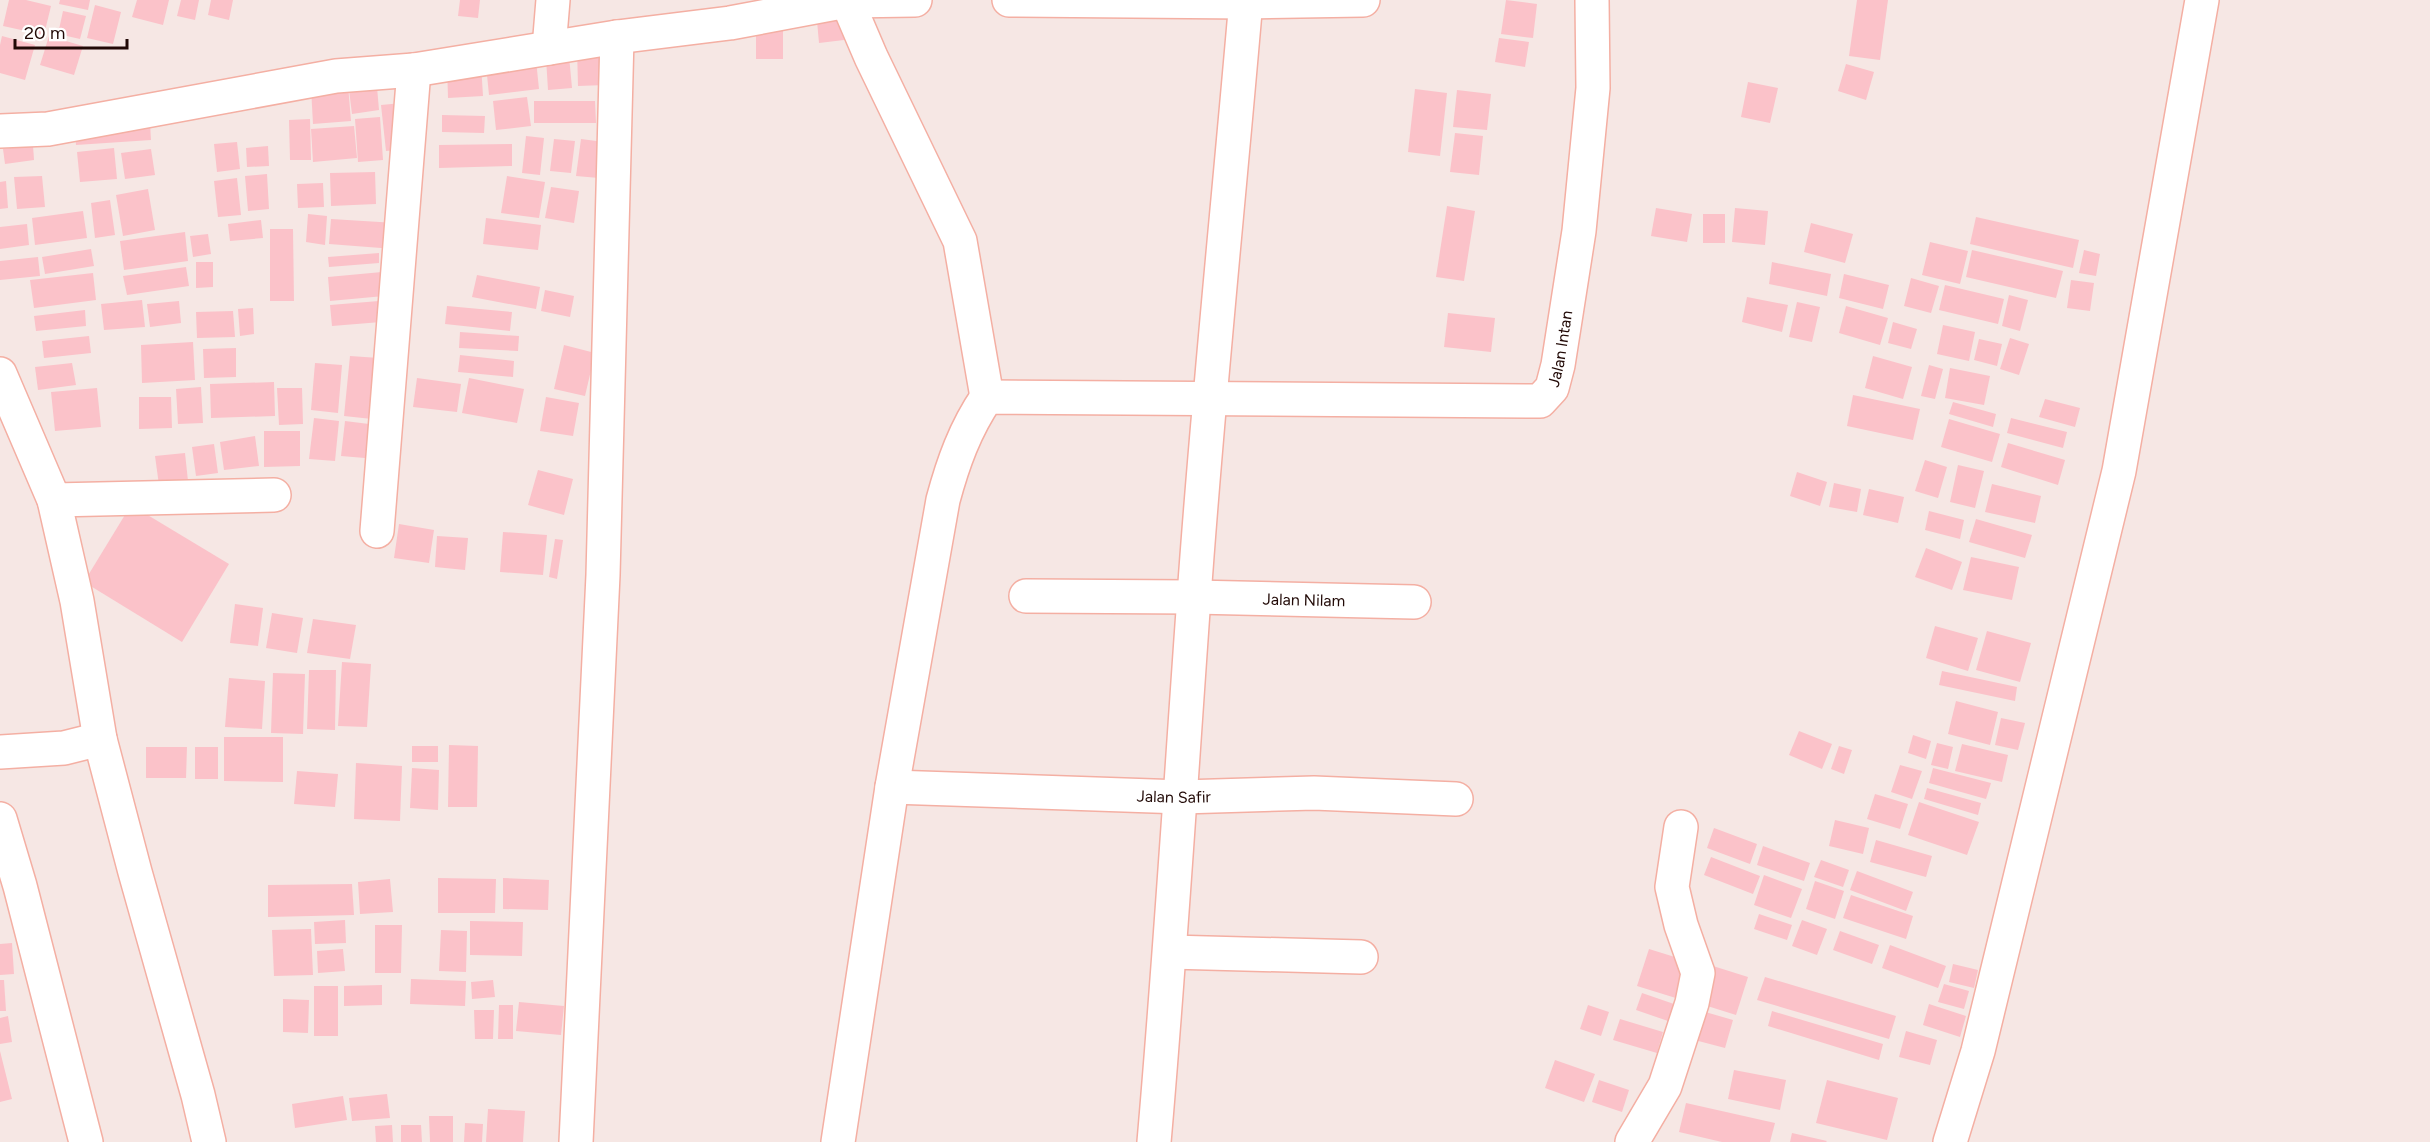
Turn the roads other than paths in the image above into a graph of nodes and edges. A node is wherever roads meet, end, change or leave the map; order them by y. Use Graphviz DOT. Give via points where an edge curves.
graph roads {
  1 [pos="553,0"];
  2 [pos="884,0"];
  3 [pos="915,0"];
  4 [pos="1010,0"];
  5 [pos="1363,0"];
  6 [pos="1592,0"];
  7 [pos="2202,0"];
  8 [pos="847,1"];
  9 [pos="1246,1"];
  10 [pos="617,38"];
  11 [pos="549,48"];
  12 [pos="414,70"];
  13 [pos="0,131"];
  14 [pos="0,375"];
  15 [pos="987,397"];
  16 [pos="1210,397"];
  17 [pos="274,495"];
  18 [pos="54,500"];
  19 [pos="377,531"];
  20 [pos="1026,596"];
  21 [pos="1194,597"];
  22 [pos="1414,602"];
  23 [pos="100,740"];
  24 [pos="0,752"];
  25 [pos="892,787"];
  26 [pos="1182,797"];
  27 [pos="1456,799"];
  28 [pos="0,819"];
  29 [pos="1681,827"];
  30 [pos="1170,952"];
  31 [pos="1361,957"];
  32 [pos="86,1142"];
  33 [pos="209,1142"];
  34 [pos="576,1142"];
  35 [pos="837,1142"];
  36 [pos="1154,1142"];
  37 [pos="1632,1142"];
  38 [pos="1950,1142"];
  1 -- 11 [label="street"];
  2 -- 3 [label="street"];
  2 -- 8 [label="street"];
  4 -- 9 [label="street"];
  5 -- 9 [label="street"];
  6 -- 16 [label="street, Jalan Intan" via="1593,88 1579,231 1558,365 1552,388 1540,401"];
  7 -- 38 [label="street" via="2119,471 1978,1051"];
  8 -- 10 [label="street" via="730,23"];
  8 -- 15 [label="street" via="960,241"];
  9 -- 16 [label="street"];
  10 -- 11 [label="street"];
  10 -- 34 [label="street" via="603,575"];
  11 -- 12 [label="street"];
  12 -- 13 [label="street" via="336,76 48,129"];
  12 -- 19 [label="street"];
  14 -- 18 [label="street"];
  15 -- 16 [label="street, Jalan Intan"];
  15 -- 25 [label="street" via="972,418 955,456 943,500"];
  16 -- 21 [label="street"];
  17 -- 18 [label="street"];
  18 -- 23 [label="street" via="77,601"];
  20 -- 21 [label="street, Jalan Nilam"];
  21 -- 22 [label="street, Jalan Nilam"];
  21 -- 26 [label="street"];
  23 -- 24 [label="street" via="64,748"];
  23 -- 33 [label="street"];
  25 -- 26 [label="street, Jalan Safir"];
  25 -- 35 [label="street"];
  26 -- 27 [label="street, Jalan Safir" via="1314,793"];
  26 -- 30 [label="street"];
  28 -- 32 [label="street"];
  29 -- 37 [label="street" via="1672,887 1698,973 1665,1086"];
  30 -- 31 [label="street"];
  30 -- 36 [label="street"];
}
